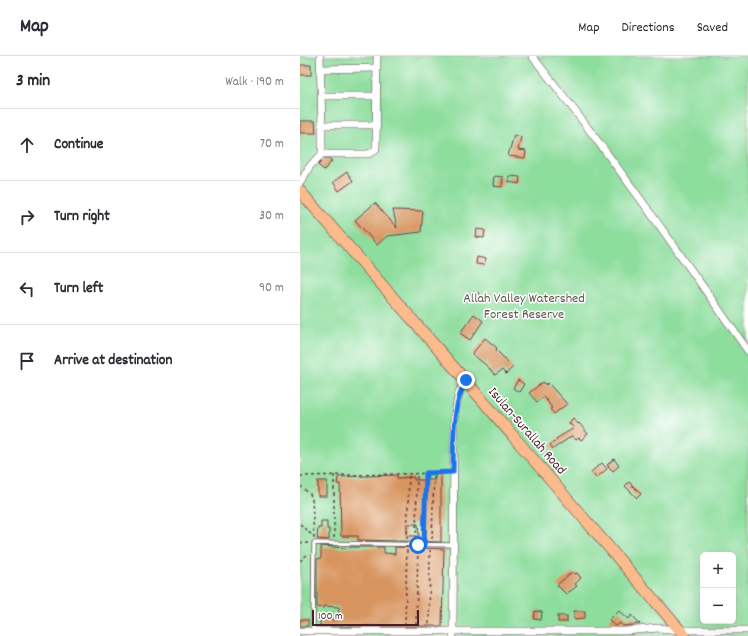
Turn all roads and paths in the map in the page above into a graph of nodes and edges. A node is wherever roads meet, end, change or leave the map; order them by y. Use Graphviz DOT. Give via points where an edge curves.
graph roads {
  1 [pos="320,56"];
  2 [pos="377,56"];
  3 [pos="532,56"];
  4 [pos="377,68"];
  5 [pos="321,69"];
  6 [pos="322,96"];
  7 [pos="377,96"];
  8 [pos="322,125"];
  9 [pos="377,125"];
  10 [pos="322,154"];
  11 [pos="300,183"];
  12 [pos="300,190"];
  13 [pos="748,351"];
  14 [pos="466,380"];
  15 [pos="453,472"];
  16 [pos="409,473"];
  17 [pos="417,473"];
  18 [pos="426,473"];
  19 [pos="434,473"];
  20 [pos="334,475"];
  21 [pos="300,476"];
  22 [pos="300,486"];
  23 [pos="300,524"];
  24 [pos="314,537"];
  25 [pos="300,543"];
  26 [pos="314,543"];
  27 [pos="334,544"];
  28 [pos="407,544"];
  29 [pos="417,545"];
  30 [pos="424,545"];
  31 [pos="431,545"];
  32 [pos="453,545"];
  33 [pos="314,550"];
  34 [pos="300,561"];
  35 [pos="300,630"];
  36 [pos="313,630"];
  37 [pos="404,630"];
  38 [pos="416,630"];
  39 [pos="429,630"];
  40 [pos="748,630"];
  41 [pos="453,633"];
  42 [pos="682,633"];
  1 -- 5 [label="street"];
  2 -- 4 [label="street"];
  3 -- 13 [label="street" via="586,125"];
  4 -- 5 [label="street"];
  4 -- 7 [label="street"];
  5 -- 6 [label="street"];
  6 -- 7 [label="street"];
  6 -- 8 [label="street"];
  7 -- 9 [label="street"];
  8 -- 9 [label="street"];
  8 -- 10 [label="street"];
  9 -- 10 [label="street" via="376,149 371,153"];
  10 -- 11 [label="street" via="310,166"];
  12 -- 14 [label="highway, Isulan-Surallah Road"];
  14 -- 15 [label="street" via="459,392 454,419"];
  14 -- 42 [label="highway, Isulan-Surallah Road"];
  15 -- 19 [label="path"];
  15 -- 32 [label="street"];
  16 -- 17 [label="path"];
  16 -- 20 [label="path"];
  16 -- 28 [label="path"];
  17 -- 18 [label="path"];
  17 -- 29 [label="path"];
  18 -- 19 [label="path"];
  18 -- 30 [label="path"];
  19 -- 31 [label="path"];
  20 -- 21 [label="path"];
  20 -- 27 [label="path"];
  22 -- 24 [label="path" via="312,498"];
  23 -- 24 [label="path"];
  24 -- 26 [label="path"];
  25 -- 26 [label="path"];
  26 -- 27 [label="lane"];
  26 -- 33 [label="lane"];
  27 -- 28 [label="lane"];
  28 -- 29 [label="lane"];
  28 -- 37 [label="path"];
  29 -- 30 [label="lane"];
  29 -- 38 [label="path"];
  30 -- 31 [label="lane"];
  31 -- 32 [label="lane"];
  31 -- 39 [label="path"];
  32 -- 41 [label="street"];
  33 -- 34 [label="path"];
  33 -- 36 [label="lane"];
  35 -- 36 [label="street"];
  36 -- 37 [label="street"];
  37 -- 38 [label="street"];
  38 -- 39 [label="street"];
  39 -- 41 [label="street"];
  40 -- 42 [label="street"];
  41 -- 42 [label="street" via="626,631 658,628"];
}
